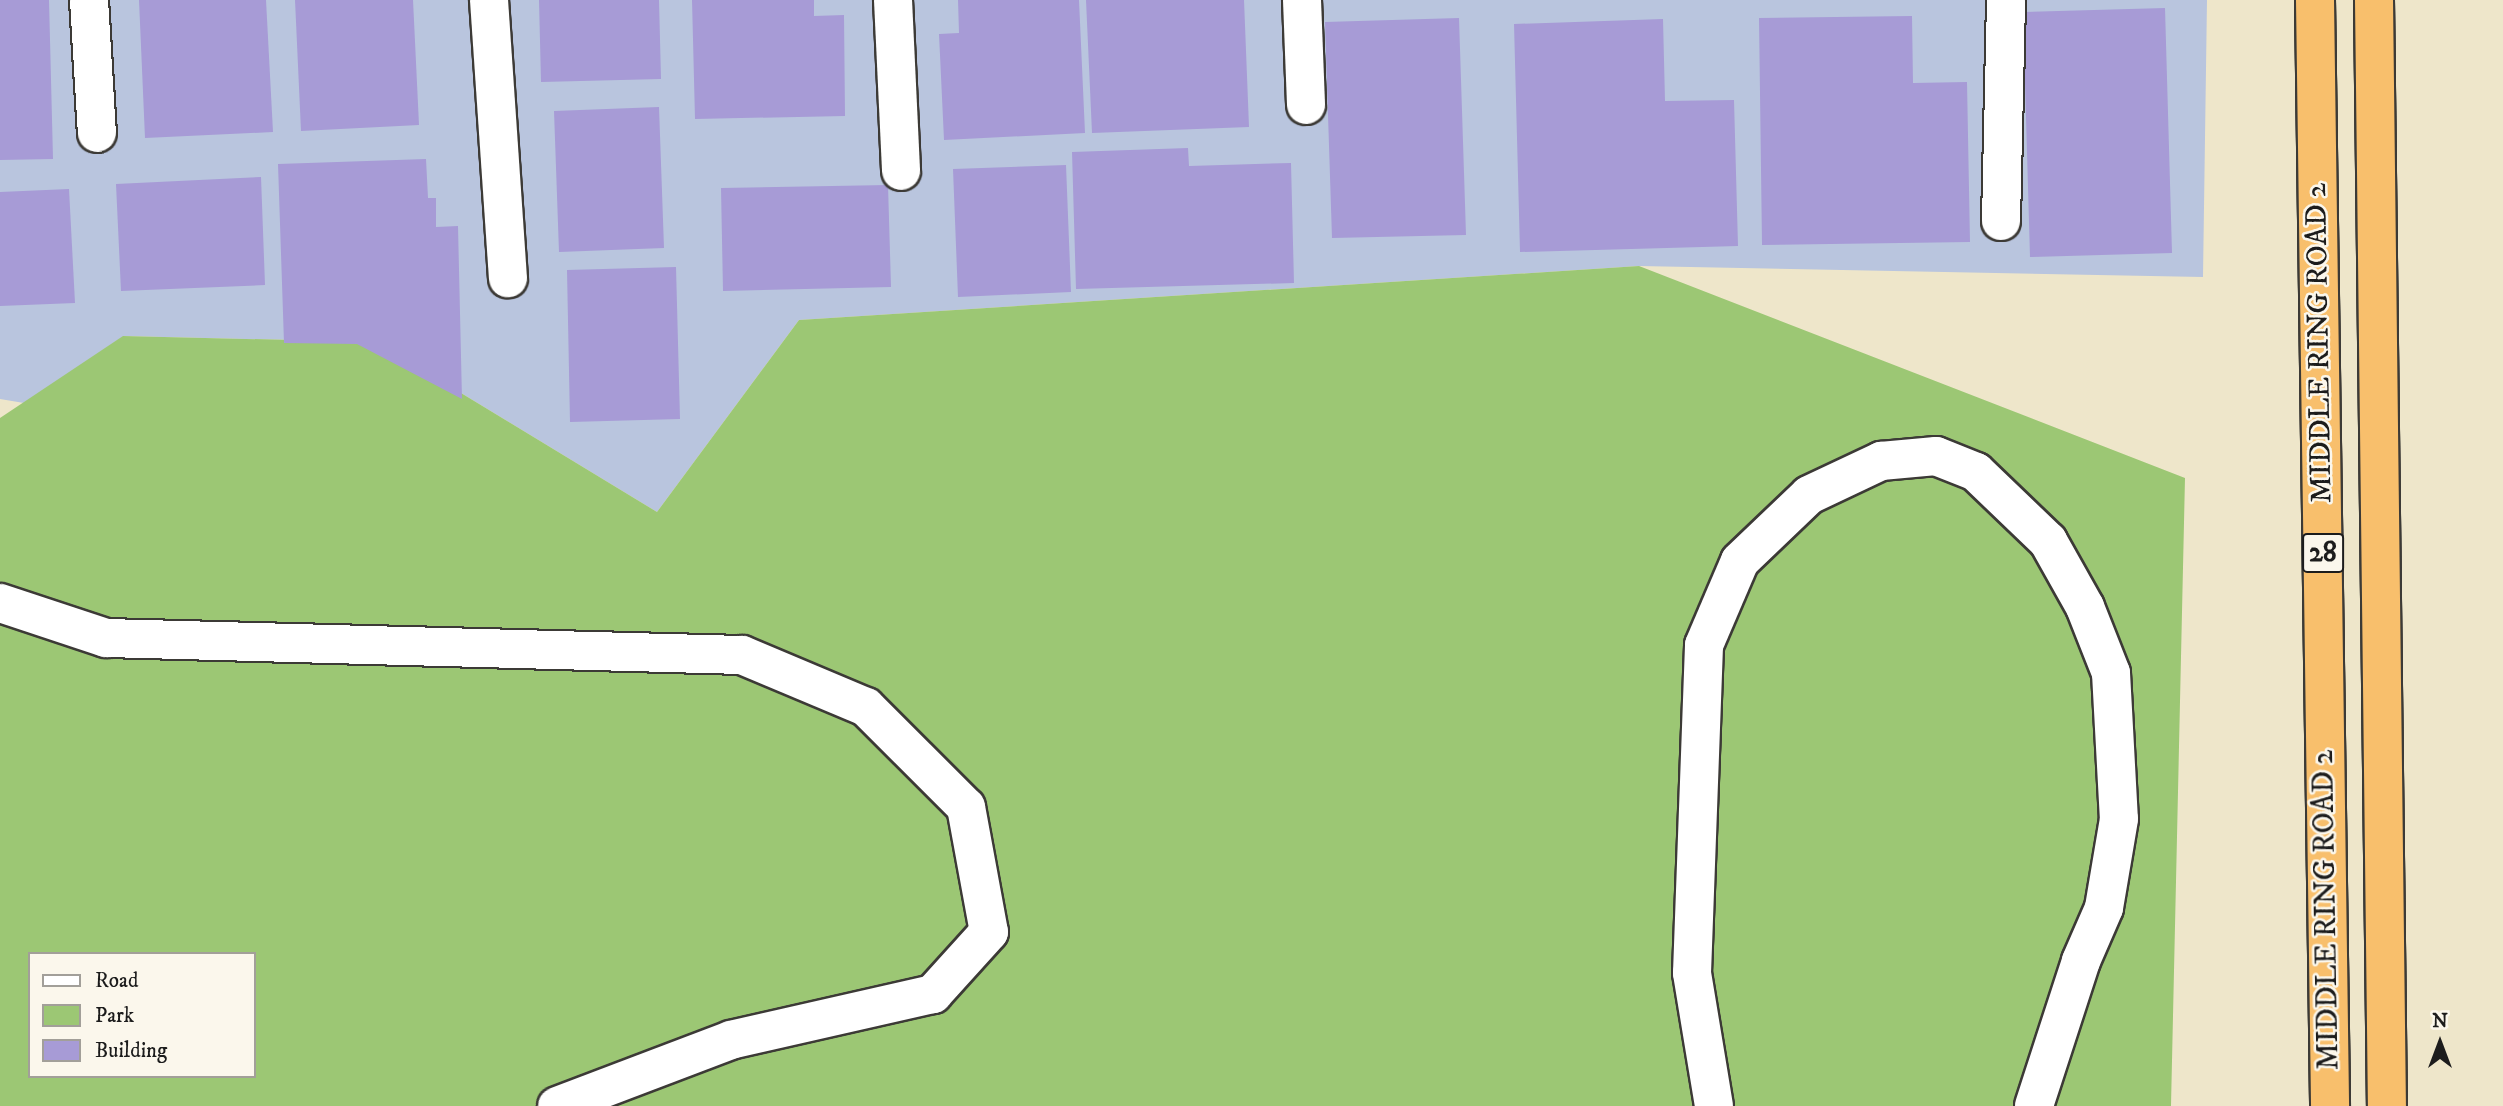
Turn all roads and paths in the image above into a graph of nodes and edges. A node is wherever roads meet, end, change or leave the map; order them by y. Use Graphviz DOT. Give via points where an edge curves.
graph roads {
  1 [pos="89,0"];
  2 [pos="489,0"];
  3 [pos="893,0"];
  4 [pos="1302,0"];
  5 [pos="2006,0"];
  6 [pos="2315,0"];
  7 [pos="2374,0"];
  8 [pos="1306,105"];
  9 [pos="97,133"];
  10 [pos="901,171"];
  11 [pos="2001,221"];
  12 [pos="508,278"];
  13 [pos="0,603"];
  14 [pos="557,1106"];
  15 [pos="1714,1106"];
  16 [pos="2034,1106"];
  17 [pos="2330,1106"];
  18 [pos="2387,1106"];
  1 -- 9 [label="lane"];
  2 -- 12 [label="lane"];
  3 -- 10 [label="lane"];
  4 -- 8 [label="lane"];
  5 -- 11 [label="lane"];
  6 -- 17 [label="highway, MIDDLE RING ROAD 2 / 28"];
  7 -- 18 [label="highway, MIDDLE RING ROAD 2 / 28"];
  13 -- 14 [label="lane" via="106,638 742,655 866,706 967,807 989,932 933,994 731,1040"];
  15 -- 16 [label="lane" via="1692,973 1704,645 1740,561 1809,495 1881,461 1936,456 1976,472 2008,497 2048,541 2085,607 2110,673 2119,819 2104,908 2081,961"];
}
